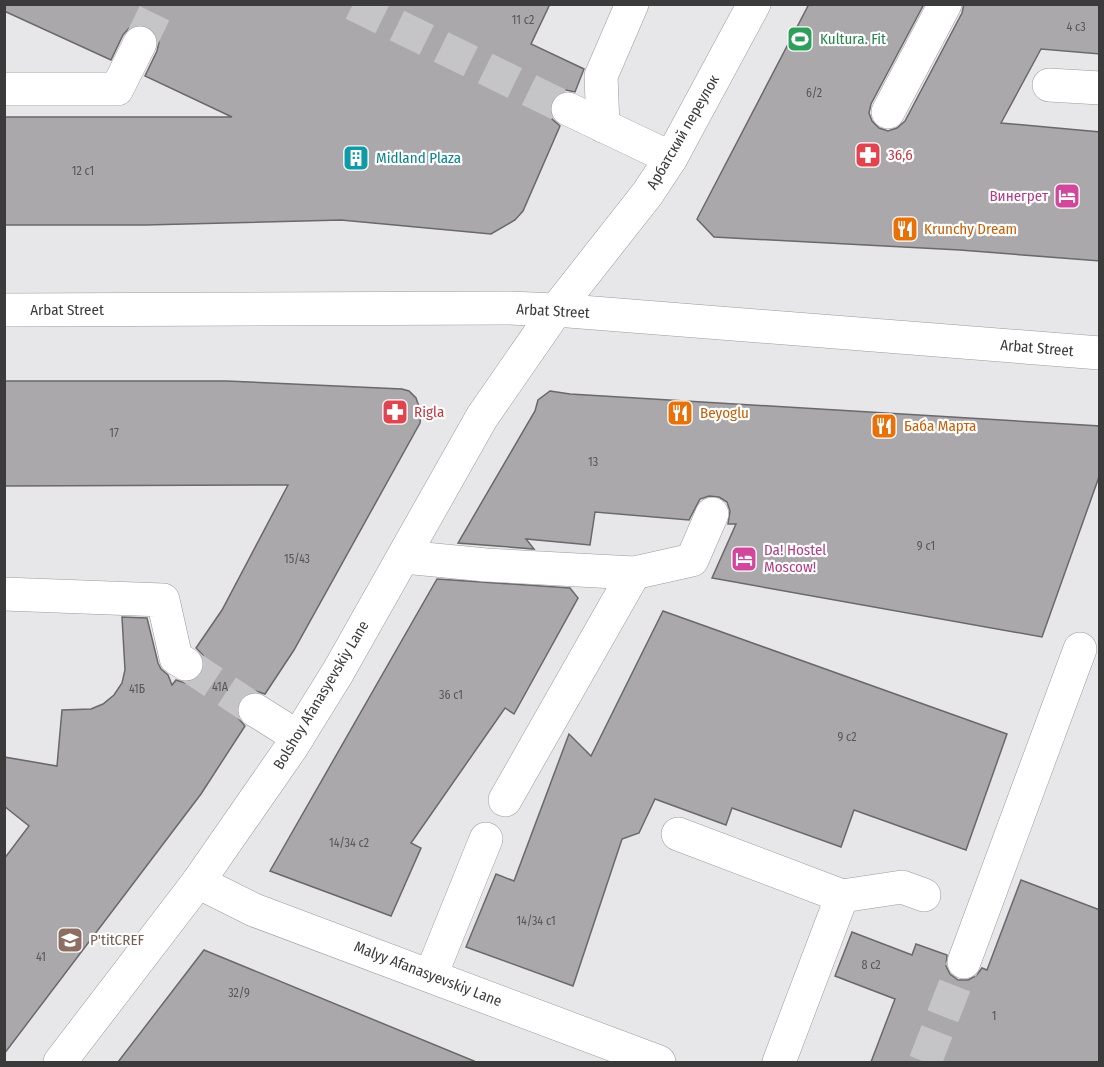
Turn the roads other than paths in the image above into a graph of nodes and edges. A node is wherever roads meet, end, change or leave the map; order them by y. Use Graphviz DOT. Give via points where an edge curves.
graph roads {
  1 [pos="632,4"];
  2 [pos="754,4"];
  3 [pos="945,4"];
  4 [pos="140,43"];
  5 [pos="1050,85"];
  6 [pos="1100,88"];
  7 [pos="4,89"];
  8 [pos="568,109"];
  9 [pos="888,112"];
  10 [pos="603,126"];
  11 [pos="671,158"];
  12 [pos="4,310"];
  13 [pos="556,310"];
  14 [pos="1100,353"];
  15 [pos="712,514"];
  16 [pos="404,556"];
  17 [pos="634,573"];
  18 [pos="4,594"];
  19 [pos="1080,649"];
  20 [pos="186,664"];
  21 [pos="255,710"];
  22 [pos="298,737"];
  23 [pos="505,800"];
  24 [pos="678,834"];
  25 [pos="486,839"];
  26 [pos="198,882"];
  27 [pos="924,895"];
  28 [pos="842,896"];
  29 [pos="964,962"];
  30 [pos="431,975"];
  31 [pos="60,1062"];
  32 [pos="659,1062"];
  33 [pos="779,1062"];
  1 -- 10 [label="street" via="601,76"];
  2 -- 11 [label="street, Арбатский переулок"];
  3 -- 9 [label="street"];
  4 -- 7 [label="street" via="117,89"];
  5 -- 6 [label="street"];
  8 -- 10 [label="street"];
  10 -- 11 [label="street"];
  11 -- 13 [label="street, Арбатский переулок"];
  12 -- 13 [label="street, Arbat Street"];
  13 -- 14 [label="street, Arbat Street"];
  13 -- 16 [label="street, Bolshoy Afanasyevskiy Lane" via="482,417"];
  15 -- 17 [label="street" via="693,560"];
  16 -- 17 [label="street"];
  16 -- 22 [label="street, Bolshoy Afanasyevskiy Lane"];
  17 -- 23 [label="street"];
  18 -- 20 [label="street" via="163,600 176,658"];
  19 -- 29 [label="street"];
  21 -- 22 [label="street"];
  22 -- 26 [label="street, Bolshoy Afanasyevskiy Lane"];
  24 -- 28 [label="street"];
  25 -- 30 [label="street"];
  26 -- 30 [label="street, Malyy Afanasyevskiy Lane" via="254,910"];
  26 -- 31 [label="street, Bolshoy Afanasyevskiy Lane"];
  27 -- 28 [label="street" via="902,887"];
  28 -- 33 [label="street"];
  30 -- 32 [label="street, Malyy Afanasyevskiy Lane"];
}
